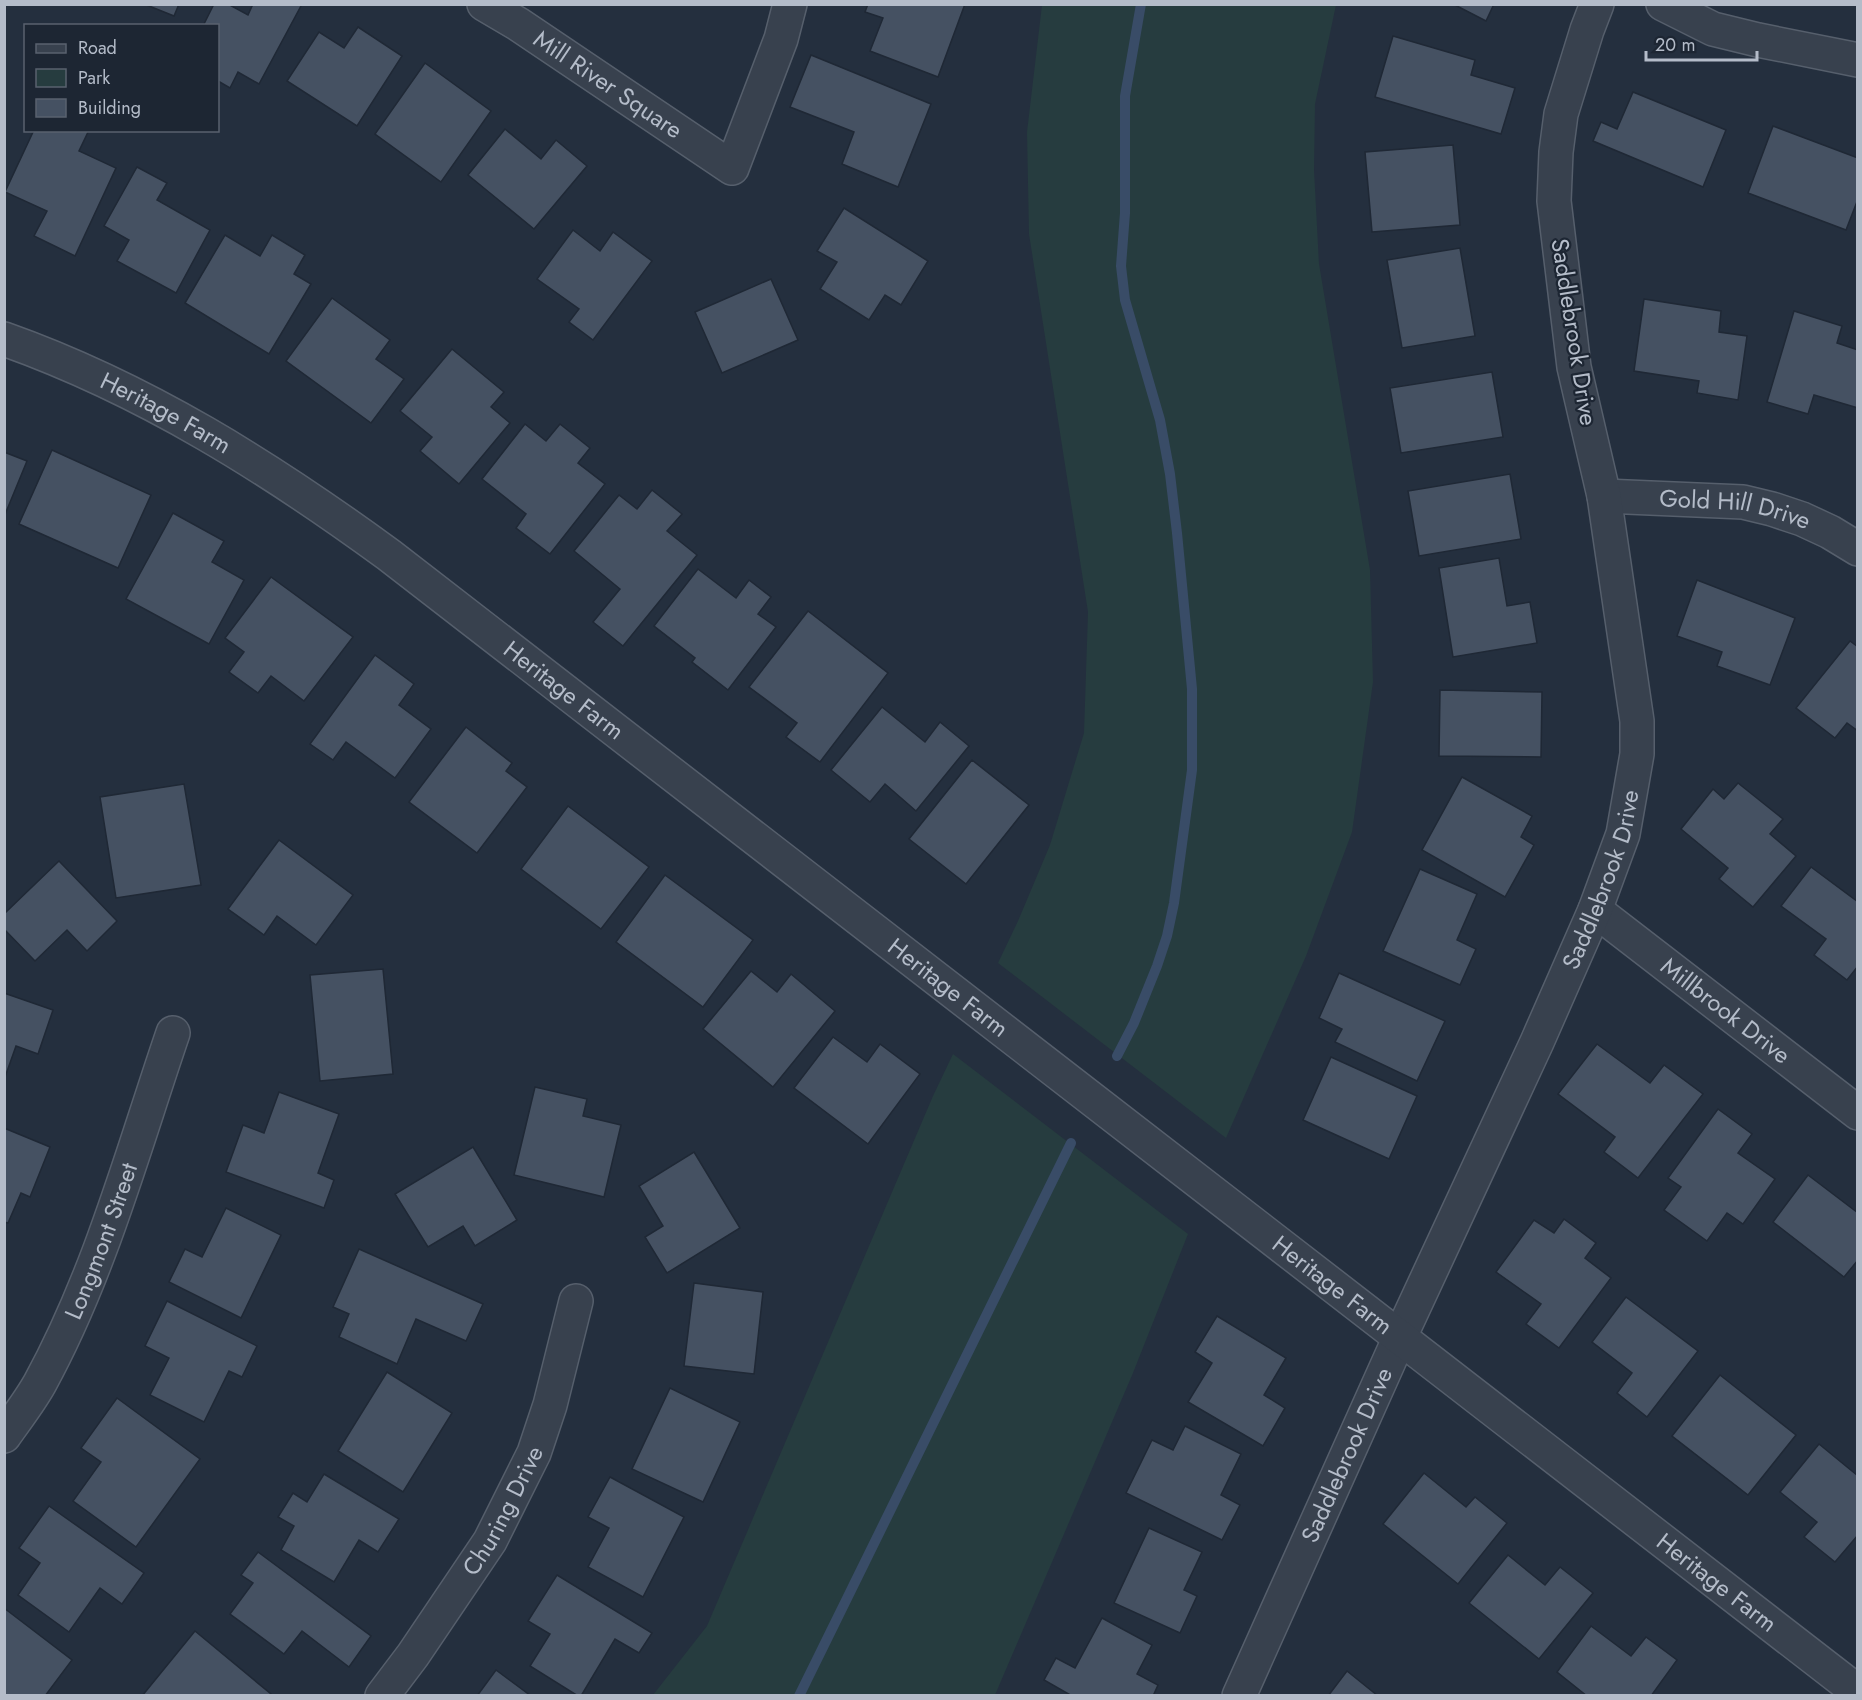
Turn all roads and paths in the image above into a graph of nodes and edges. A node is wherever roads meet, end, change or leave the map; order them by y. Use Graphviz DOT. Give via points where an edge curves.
graph roads {
  1 [pos="484,4"];
  2 [pos="790,4"];
  3 [pos="1597,4"];
  4 [pos="1664,4"];
  5 [pos="1857,60"];
  6 [pos="4,339"];
  7 [pos="1604,496"];
  8 [pos="1857,549"];
  9 [pos="1595,910"];
  10 [pos="173,1033"];
  11 [pos="1857,1113"];
  12 [pos="576,1301"];
  13 [pos="1399,1339"];
  14 [pos="4,1436"];
  15 [pos="1857,1692"];
  16 [pos="382,1695"];
  17 [pos="1239,1695"];
  1 -- 2 [label="street, Mill River Square" via="732,168"];
  3 -- 7 [label="street, Saddlebrook Drive" via="1561,114 1554,201 1574,367"];
  4 -- 5 [label="street" via="1713,29"];
  6 -- 13 [label="street, Heritage Farm" via="121,387 189,423 332,513"];
  7 -- 8 [label="street, Gold Hill Drive" via="1743,502 1802,519"];
  7 -- 9 [label="street, Saddlebrook Drive" via="1637,721 1637,754 1623,834"];
  9 -- 11 [label="street, Millbrook Drive"];
  9 -- 13 [label="street, Saddlebrook Drive"];
  10 -- 14 [label="street, Longmont Street" via="100,1250 71,1321 39,1384"];
  12 -- 16 [label="street, Churing Drive" via="534,1454 490,1541 414,1655"];
  13 -- 15 [label="street, Heritage Farm"];
  13 -- 17 [label="street, Saddlebrook Drive"];
}
